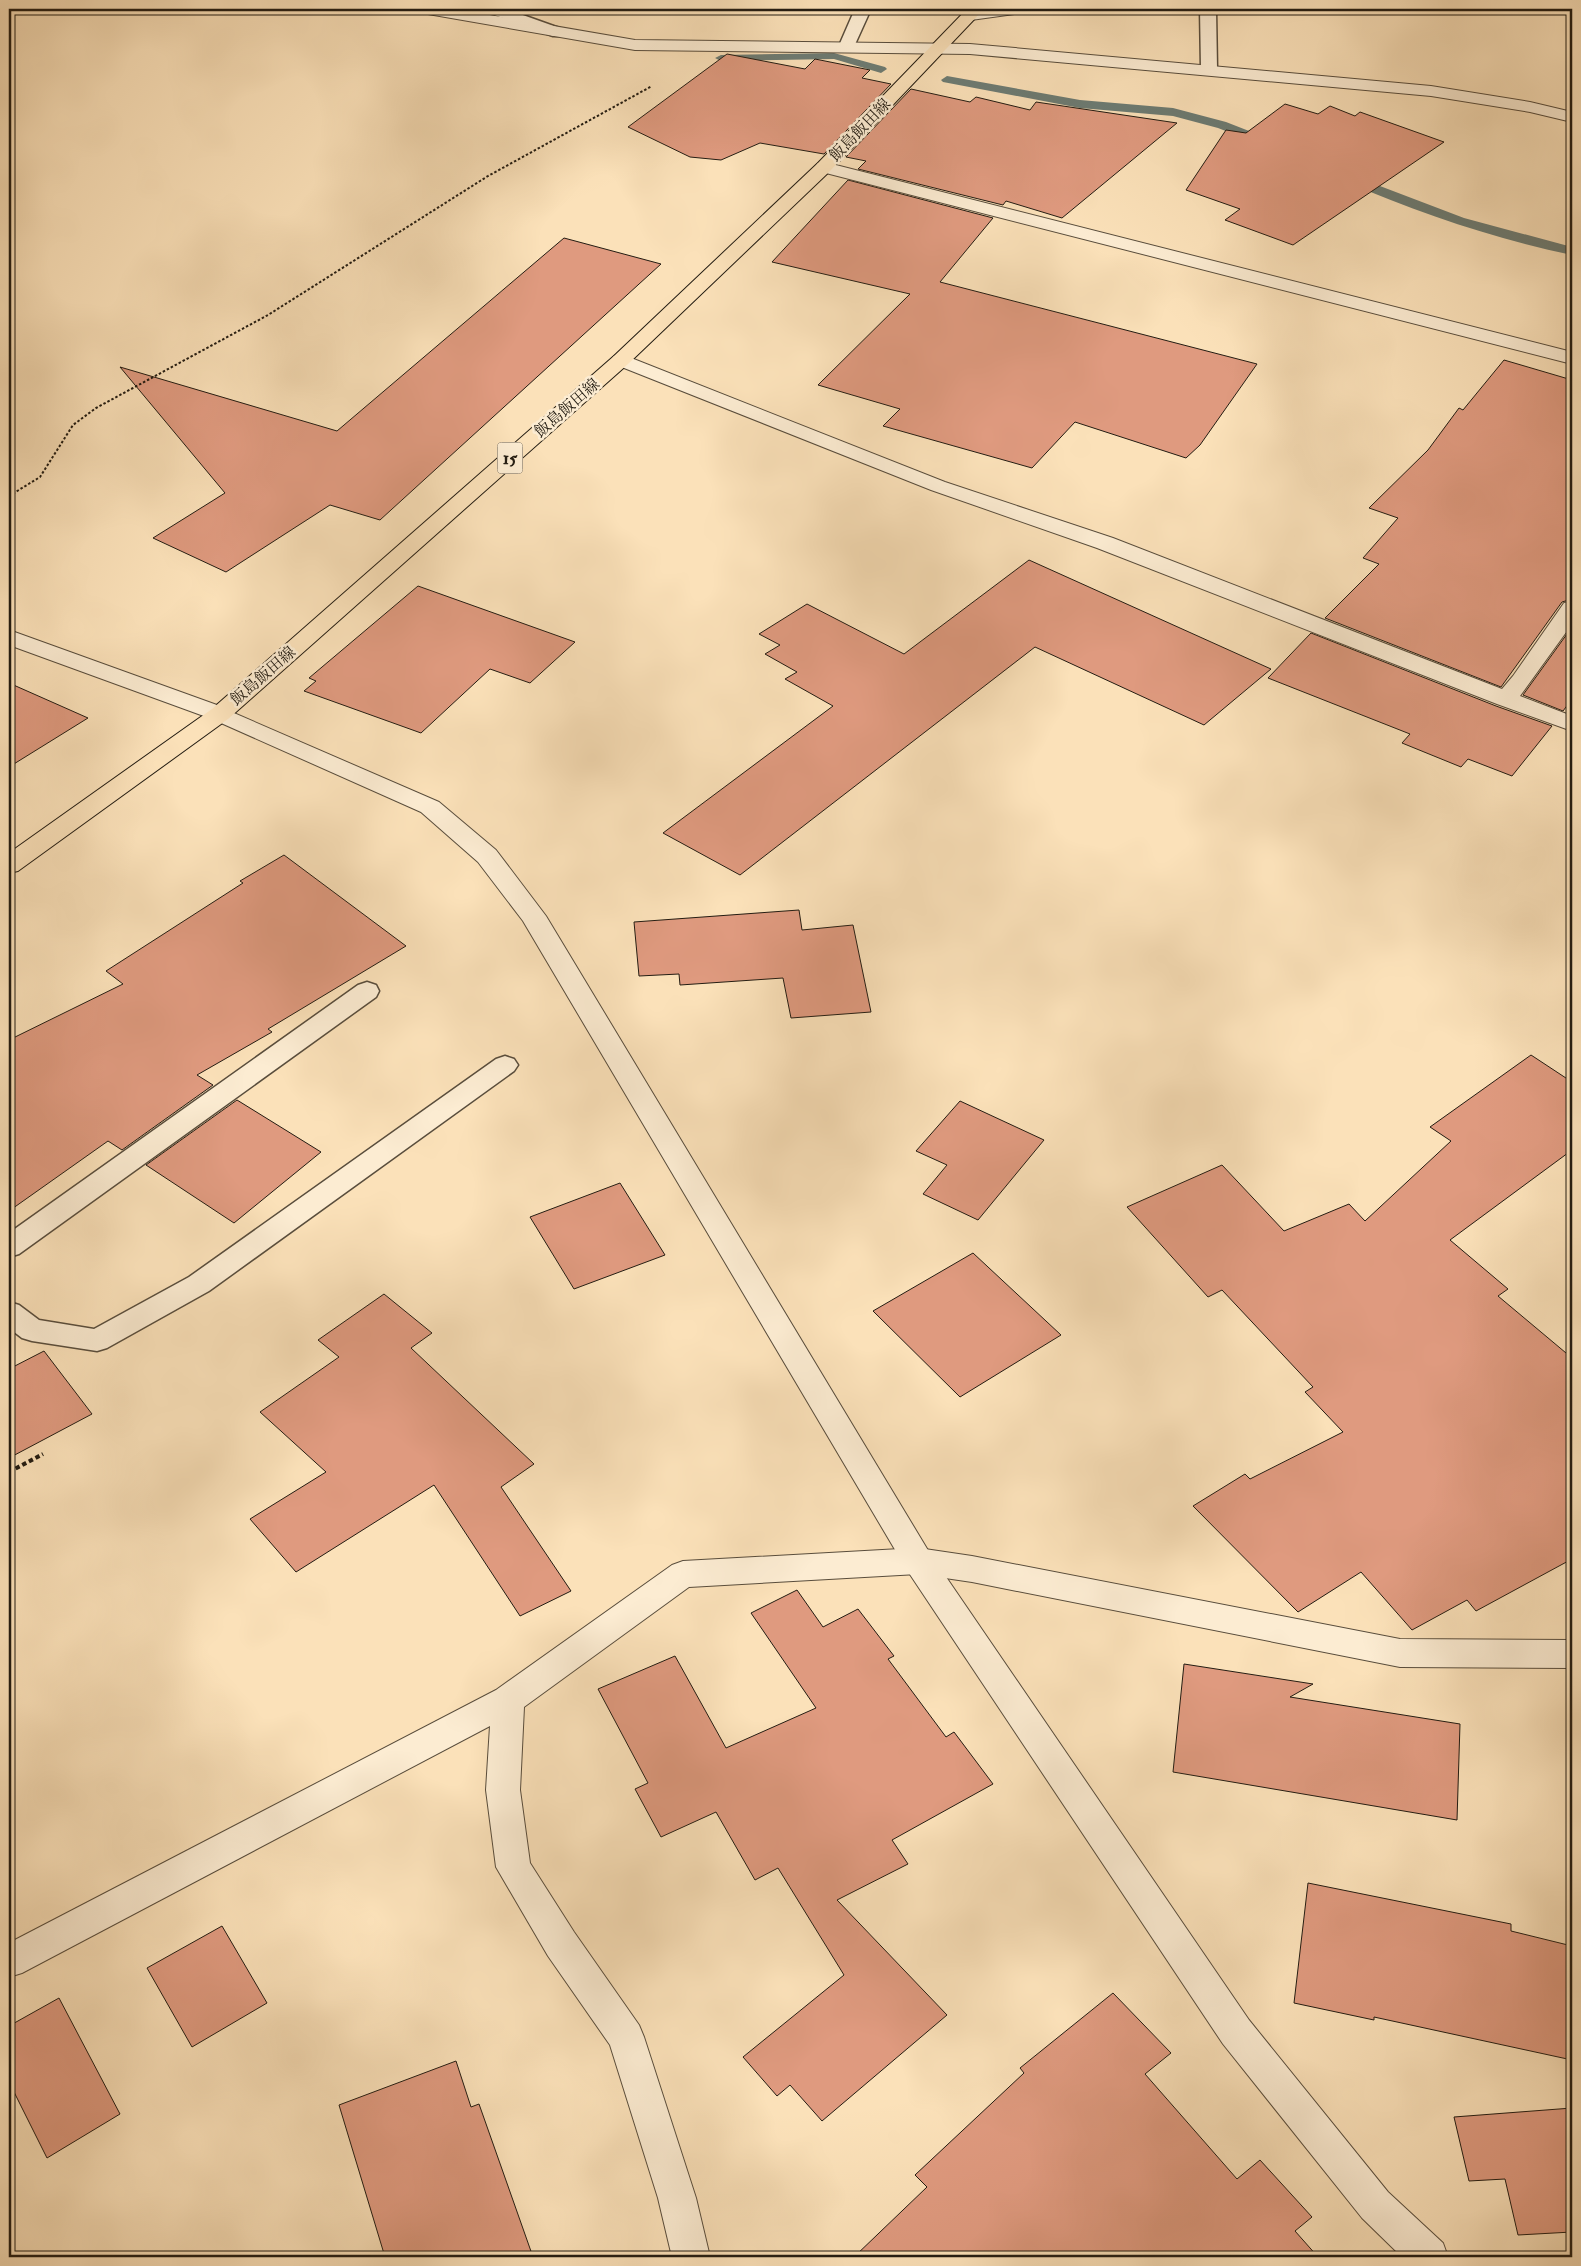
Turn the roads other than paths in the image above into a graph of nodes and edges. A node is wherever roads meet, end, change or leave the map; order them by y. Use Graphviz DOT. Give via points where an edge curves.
graph roads {
  1 [pos="428,9"];
  2 [pos="492,9"];
  3 [pos="862,9"];
  4 [pos="1016,9"];
  5 [pos="1208,9"];
  6 [pos="973,12"];
  7 [pos="559,33"];
  8 [pos="846,48"];
  9 [pos="940,49"];
  10 [pos="1209,69"];
  11 [pos="1572,117"];
  12 [pos="824,167"];
  13 [pos="1572,358"];
  14 [pos="621,360"];
  15 [pos="1572,608"];
  16 [pos="9,637"];
  17 [pos="1505,699"];
  18 [pos="220,714"];
  19 [pos="1572,724"];
  20 [pos="9,866"];
  21 [pos="367,991"];
  22 [pos="505,1065"];
  23 [pos="9,1247"];
  24 [pos="9,1313"];
  25 [pos="918,1561"];
  26 [pos="1572,1654"];
  27 [pos="508,1700"];
  28 [pos="9,1961"];
  29 [pos="691,2257"];
  30 [pos="1429,2257"];
  1 -- 7 [label="street"];
  2 -- 7 [label="lane"];
  3 -- 8 [label="lane"];
  4 -- 6 [label="street"];
  5 -- 10 [label="lane"];
  6 -- 9 [label="main road, 飯島飯田線 / 15"];
  7 -- 8 [label="street" via="635,45"];
  8 -- 9 [label="street"];
  9 -- 10 [label="street"];
  9 -- 12 [label="main road, 飯島飯田線 / 15"];
  10 -- 11 [label="street" via="1431,91"];
  12 -- 13 [label="street"];
  12 -- 14 [label="main road, 飯島飯田線 / 15"];
  14 -- 17 [label="street" via="938,486 1105,543"];
  14 -- 18 [label="main road, 飯島飯田線 / 15"];
  15 -- 17 [label="street"];
  16 -- 18 [label="street"];
  17 -- 19 [label="street"];
  18 -- 20 [label="main road, 飯島飯田線 / 15"];
  18 -- 25 [label="street" via="430,807 487,856 533,916"];
  21 -- 23 [label="lane"];
  22 -- 24 [label="lane" via="199,1284 97,1340 32,1330"];
  25 -- 26 [label="street" via="1400,1653"];
  25 -- 27 [label="street" via="683,1574"];
  25 -- 30 [label="street" via="1236,2032 1375,2206"];
  27 -- 28 [label="street"];
  27 -- 29 [label="street" via="503,1790 513,1867 626,2038 677,2198"];
}
